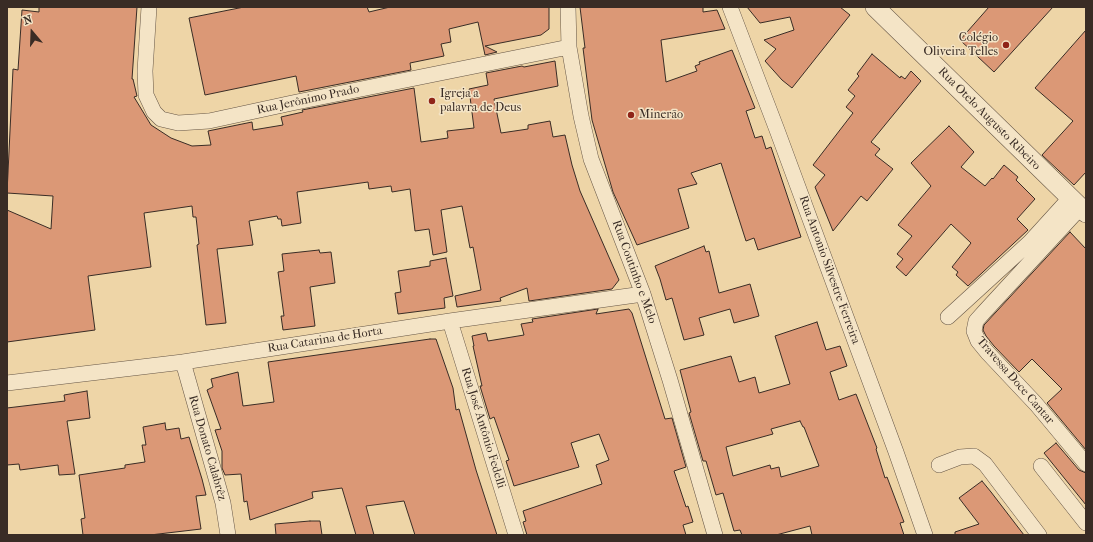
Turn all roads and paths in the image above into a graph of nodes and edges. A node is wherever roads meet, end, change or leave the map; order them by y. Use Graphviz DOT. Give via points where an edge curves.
graph roads {
  1 [pos="149,7"];
  2 [pos="568,7"];
  3 [pos="730,7"];
  4 [pos="875,7"];
  5 [pos="570,47"];
  6 [pos="1079,207"];
  7 [pos="643,294"];
  8 [pos="948,317"];
  9 [pos="450,321"];
  10 [pos="183,362"];
  11 [pos="7,384"];
  12 [pos="1086,464"];
  13 [pos="939,465"];
  14 [pos="1041,466"];
  15 [pos="1086,523"];
  16 [pos="228,535"];
  17 [pos="516,535"];
  18 [pos="715,535"];
  19 [pos="925,535"];
  20 [pos="1038,535"];
  1 -- 5 [label="street, Rua Jerônimo Prado" via="146,95 154,112 161,119 178,123 209,121"];
  2 -- 5 [label="street, Rua Coutinho e Melo"];
  3 -- 19 [label="street, Rua Antonio Silvestre Ferreira"];
  4 -- 6 [label="street, Rua Otelo Augusto Ribeiro"];
  5 -- 7 [label="street, Rua Coutinho e Melo" via="591,159"];
  6 -- 8 [label="street" via="1030,242"];
  6 -- 12 [label="street, Travessa Doce Cantar" via="985,311 976,322 974,331 987,352 1036,404"];
  7 -- 9 [label="street, Rua Catarina de Horta"];
  7 -- 18 [label="street, Rua Coutinho e Melo"];
  9 -- 10 [label="street, Rua Catarina de Horta"];
  9 -- 17 [label="street, Rua José Antônio Fedelli"];
  10 -- 11 [label="street, Rua Catarina de Horta"];
  10 -- 16 [label="street, Rua Donato Calabrêz" via="223,503"];
  13 -- 20 [label="street" via="960,457 974,456 985,464"];
  14 -- 15 [label="street"];
}
